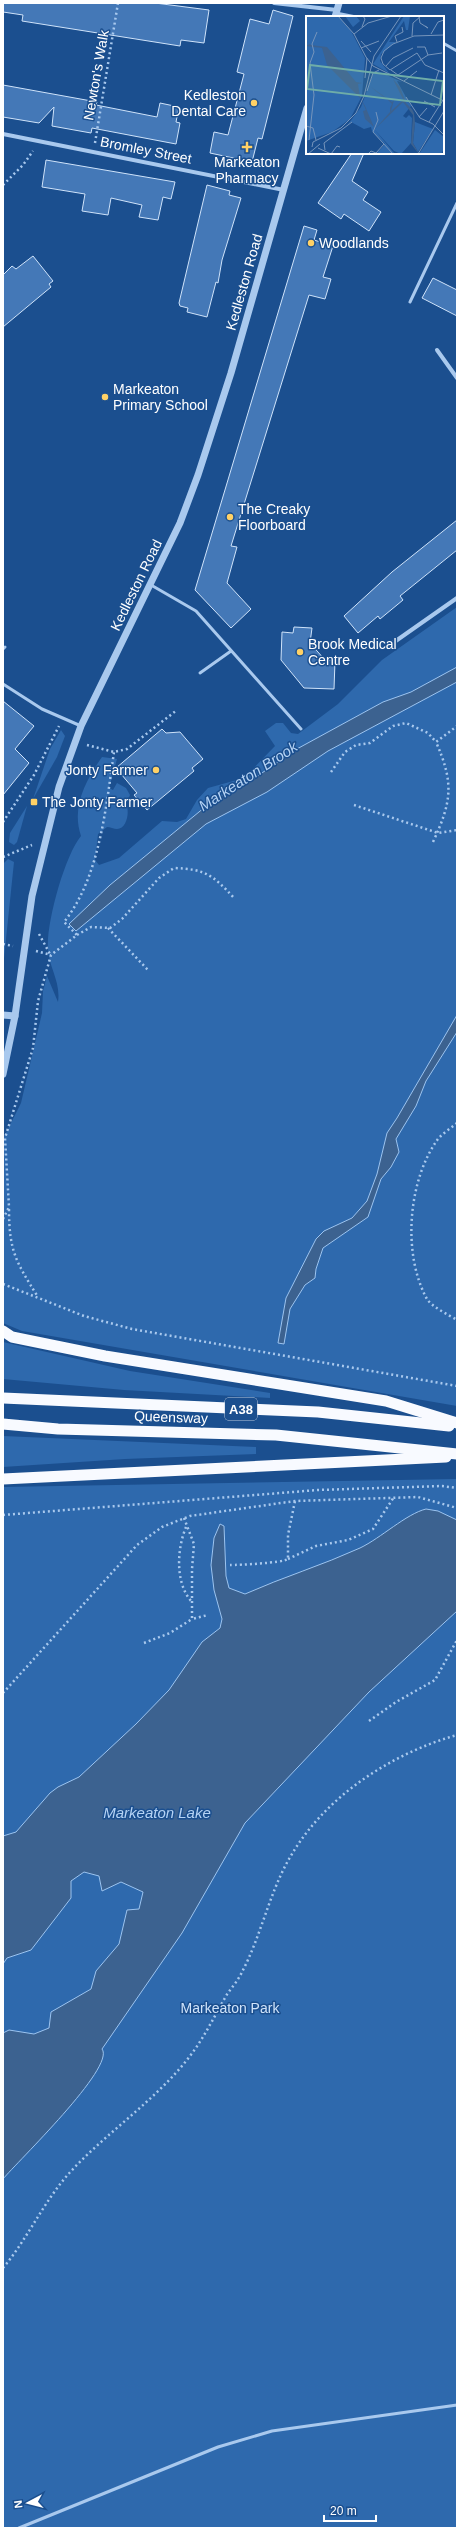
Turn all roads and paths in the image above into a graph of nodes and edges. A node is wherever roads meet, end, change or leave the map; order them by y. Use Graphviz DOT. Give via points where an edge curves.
graph roads {
  1 [pos="118,3"];
  2 [pos="274,3"];
  3 [pos="337,11"];
  4 [pos="353,16"];
  5 [pos="444,43"];
  6 [pos="457,51"];
  7 [pos="306,112"];
  8 [pos="3,134"];
  9 [pos="39,140"];
  10 [pos="93,151"];
  11 [pos="3,185"];
  12 [pos="284,190"];
  13 [pos="457,203"];
  14 [pos="410,302"];
  15 [pos="437,350"];
  16 [pos="457,378"];
  17 [pos="151,585"];
  18 [pos="457,598"];
  19 [pos="390,645"];
  20 [pos="231,651"];
  21 [pos="200,673"];
  22 [pos="3,684"];
  23 [pos="177,710"];
  24 [pos="63,719"];
  25 [pos="81,726"];
  26 [pos="457,726"];
  27 [pos="301,729"];
  28 [pos="436,742"];
  29 [pos="101,749"];
  30 [pos="114,752"];
  31 [pos="331,772"];
  32 [pos="354,805"];
  33 [pos="3,822"];
  34 [pos="457,830"];
  35 [pos="438,833"];
  36 [pos="44,841"];
  37 [pos="433,842"];
  38 [pos="3,857"];
  39 [pos="234,898"];
  40 [pos="108,928"];
  41 [pos="77,935"];
  42 [pos="148,970"];
  43 [pos="3,1015"];
  44 [pos="15,1016"];
  45 [pos="3,1074"];
  46 [pos="457,1123"];
  47 [pos="9,1207"];
  48 [pos="3,1219"];
  49 [pos="3,1284"];
  50 [pos="38,1297"];
  51 [pos="457,1320"];
  52 [pos="6,1334"];
  53 [pos="457,1386"];
  54 [pos="3,1398"];
  55 [pos="457,1423"];
  56 [pos="3,1424"];
  57 [pos="457,1427"];
  58 [pos="457,1455"];
  59 [pos="3,1479"];
  60 [pos="457,1488"];
  61 [pos="396,1496"];
  62 [pos="295,1501"];
  63 [pos="457,1508"];
  64 [pos="3,1515"];
  65 [pos="184,1518"];
  66 [pos="186,1526"];
  67 [pos="288,1560"];
  68 [pos="230,1565"];
  69 [pos="191,1602"];
  70 [pos="208,1615"];
  71 [pos="192,1619"];
  72 [pos="457,1640"];
  73 [pos="144,1643"];
  74 [pos="3,1693"];
  75 [pos="369,1721"];
  76 [pos="457,1735"];
  77 [pos="3,2268"];
  78 [pos="457,2405"];
  79 [pos="20,2528"];
  1 -- 10 [label="path, Newton's Walk"];
  2 -- 3 [label="street"];
  3 -- 4 [label="lane"];
  5 -- 6 [label="lane"];
  7 -- 12 [label="street, Kedleston Road"];
  8 -- 9 [label="street, Bromley Street"];
  9 -- 10 [label="street, Bromley Street"];
  9 -- 11 [label="path" via="23,165"];
  10 -- 12 [label="street, Bromley Street"];
  12 -- 17 [label="street, Kedleston Road" via="231,373 198,475 180,523"];
  13 -- 14 [label="lane"];
  15 -- 16 [label="street"];
  17 -- 20 [label="lane" via="196,611"];
  17 -- 25 [label="street, Kedleston Road"];
  18 -- 19 [label="street"];
  20 -- 21 [label="lane"];
  20 -- 27 [label="lane"];
  22 -- 24 [label="lane"];
  23 -- 30 [label="path" via="127,749"];
  24 -- 25 [label="lane"];
  24 -- 33 [label="path" via="34,775"];
  25 -- 36 [label="street, Kedleston Road" via="59,787"];
  26 -- 28 [label="path"];
  28 -- 31 [label="path" via="428,733 406,723 393,726 370,743 356,745 345,752"];
  28 -- 35 [label="path" via="449,783 449,804"];
  29 -- 30 [label="path"];
  30 -- 41 [label="path" via="101,839 76,907 64,922"];
  32 -- 35 [label="path"];
  34 -- 35 [label="path"];
  35 -- 37 [label="path"];
  36 -- 38 [label="path"];
  36 -- 44 [label="street, Kedleston Road" via="23,948"];
  39 -- 40 [label="path" via="204,871 174,868 160,878 122,919"];
  40 -- 41 [label="path" via="91,927"];
  40 -- 42 [label="path"];
  41 -- 47 [label="path" via="51,955 38,1001 33,1048 5,1138"];
  43 -- 44 [label="street"];
  44 -- 45 [label="street, Kedleston Road"];
  46 -- 51 [label="path" via="439,1139 420,1175 410,1220 416,1267 428,1300"];
  47 -- 48 [label="path"];
  47 -- 50 [label="path" via="9,1235 14,1256"];
  49 -- 50 [label="path"];
  50 -- 53 [label="path" via="84,1316 132,1329"];
  52 -- 55 [label="highway" via="105,1356 386,1401"];
  54 -- 57 [label="highway, Queensway / A38" via="318,1412"];
  56 -- 58 [label="highway, Queensway / A38" via="58,1429 276,1435"];
  58 -- 59 [label="highway"];
  60 -- 64 [label="path" via="442,1486 318,1490"];
  61 -- 62 [label="path"];
  61 -- 63 [label="path" via="418,1496"];
  61 -- 67 [label="path" via="373,1528 348,1540 316,1546"];
  62 -- 65 [label="path"];
  62 -- 67 [label="path" via="288,1535"];
  65 -- 66 [label="path"];
  65 -- 74 [label="path" via="162,1526 137,1545"];
  66 -- 69 [label="path" via="194,1544"];
  66 -- 69 [label="path" via="181,1540 180,1566 182,1591"];
  67 -- 68 [label="path"];
  69 -- 71 [label="path"];
  70 -- 71 [label="path"];
  71 -- 73 [label="path" via="170,1634"];
  72 -- 75 [label="path" via="435,1680"];
  76 -- 77 [label="path" via="428,1744 384,1765 344,1795 304,1835 279,1882 242,1974 202,2040 172,2078 62,2180 23,2242"];
  78 -- 79 [label="lane" via="272,2431 218,2447"];
}
